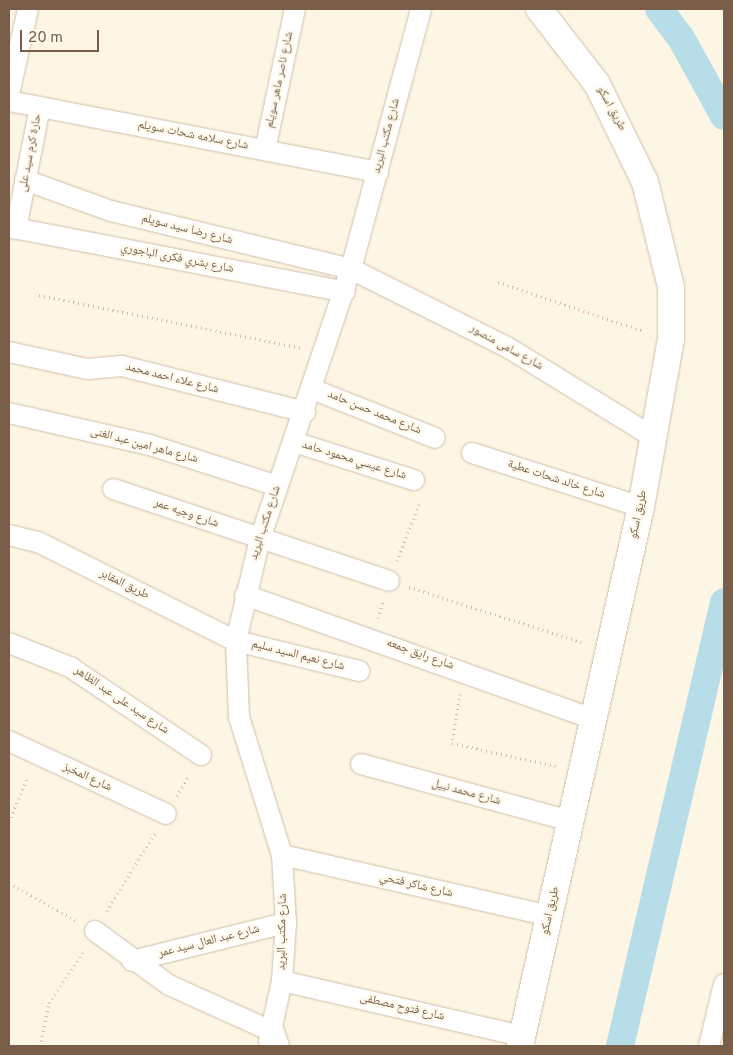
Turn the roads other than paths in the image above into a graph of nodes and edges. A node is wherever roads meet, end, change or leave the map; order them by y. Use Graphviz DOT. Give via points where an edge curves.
graph roads {
  1 [pos="28,9"];
  2 [pos="295,9"];
  3 [pos="421,9"];
  4 [pos="539,9"];
  5 [pos="9,94"];
  6 [pos="9,101"];
  7 [pos="40,107"];
  8 [pos="266,150"];
  9 [pos="378,172"];
  10 [pos="25,180"];
  11 [pos="12,228"];
  12 [pos="352,269"];
  13 [pos="345,292"];
  14 [pos="9,352"];
  15 [pos="312,389"];
  16 [pos="305,412"];
  17 [pos="9,413"];
  18 [pos="435,438"];
  19 [pos="655,438"];
  20 [pos="294,442"];
  21 [pos="472,453"];
  22 [pos="414,480"];
  23 [pos="278,486"];
  24 [pos="113,489"];
  25 [pos="641,507"];
  26 [pos="9,535"];
  27 [pos="260,539"];
  28 [pos="389,581"];
  29 [pos="245,595"];
  30 [pos="236,641"];
  31 [pos="9,643"];
  32 [pos="359,671"];
  33 [pos="594,720"];
  34 [pos="9,742"];
  35 [pos="202,755"];
  36 [pos="361,764"];
  37 [pos="166,814"];
  38 [pos="571,821"];
  39 [pos="282,855"];
  40 [pos="550,916"];
  41 [pos="286,923"];
  42 [pos="95,931"];
  43 [pos="132,961"];
  44 [pos="282,982"];
  45 [pos="724,984"];
  46 [pos="521,1041"];
  47 [pos="273,1042"];
  48 [pos="709,1046"];
  1 -- 5 [label="street"];
  2 -- 8 [label="street, شارع ناصر ماهر سويلم"];
  3 -- 9 [label="street, شارع مكتب البريد"];
  4 -- 19 [label="street, طريق اسكو" via="597,84 645,182 671,287 671,339"];
  6 -- 7 [label="street, شارع سلامه شحات سويلم"];
  7 -- 8 [label="street, شارع سلامه شحات سويلم"];
  7 -- 10 [label="street, حارة كرم سيد على"];
  8 -- 9 [label="street, شارع سلامه شحات سويلم"];
  9 -- 12 [label="street, شارع مكتب البريد"];
  10 -- 11 [label="street, حارة كرم سيد على"];
  10 -- 12 [label="street, شارع رضا سيد سويلم" via="111,212"];
  11 -- 13 [label="street, شارع بشري فكرى الباجوري"];
  12 -- 13 [label="street, شارع مكتب البريد"];
  12 -- 19 [label="street, شارع سامى منصور" via="507,348"];
  13 -- 15 [label="street, شارع مكتب البريد"];
  14 -- 16 [label="street, شارع علاء احمد محمد" via="87,369 122,366"];
  15 -- 16 [label="street, شارع مكتب البريد"];
  15 -- 18 [label="street, شارع محمد حسن حامد"];
  16 -- 20 [label="street, شارع مكتب البريد"];
  17 -- 23 [label="street, شارع ماهر امين عبد الغنى" via="150,445"];
  19 -- 25 [label="street, طريق اسكو"];
  20 -- 22 [label="street, شارع عيسي محمود حامد"];
  20 -- 23 [label="street, شارع مكتب البريد"];
  21 -- 25 [label="street, شارع خالد شحات عطية"];
  23 -- 27 [label="street, شارع مكتب البريد"];
  24 -- 27 [label="street, شارع وجيه عمر"];
  25 -- 33 [label="street, طريق اسكو"];
  26 -- 30 [label="street, طريق المقابر" via="38,542"];
  27 -- 28 [label="street, شارع وجيه عمر"];
  27 -- 29 [label="street, شارع مكتب البريد"];
  29 -- 30 [label="street, شارع مكتب البريد"];
  29 -- 33 [label="street, شارع رايق جمعه"];
  30 -- 32 [label="street, شارع نعيم السيد سليم"];
  30 -- 39 [label="street, شارع مكتب البريد" via="239,717"];
  31 -- 35 [label="street, شارع سيد على عبد الظاهر" via="70,667"];
  33 -- 38 [label="street, طريق اسكو"];
  34 -- 37 [label="street, شارع المخبز"];
  36 -- 38 [label="street, شارع محمد نبيل"];
  38 -- 40 [label="street, طريق اسكو"];
  39 -- 40 [label="street, شارع شاكر فتحي"];
  39 -- 41 [label="street, شارع مكتب البريد"];
  40 -- 46 [label="street, طريق اسكو"];
  41 -- 43 [label="street, شارع عبد العال سيد عمر"];
  41 -- 44 [label="street, شارع مكتب البريد"];
  42 -- 43 [label="street"];
  43 -- 47 [label="street"];
  44 -- 46 [label="street, شارع فتوح مصطفى"];
  44 -- 47 [label="street, شارع مكتب البريد"];
  45 -- 48 [label="street"];
}
